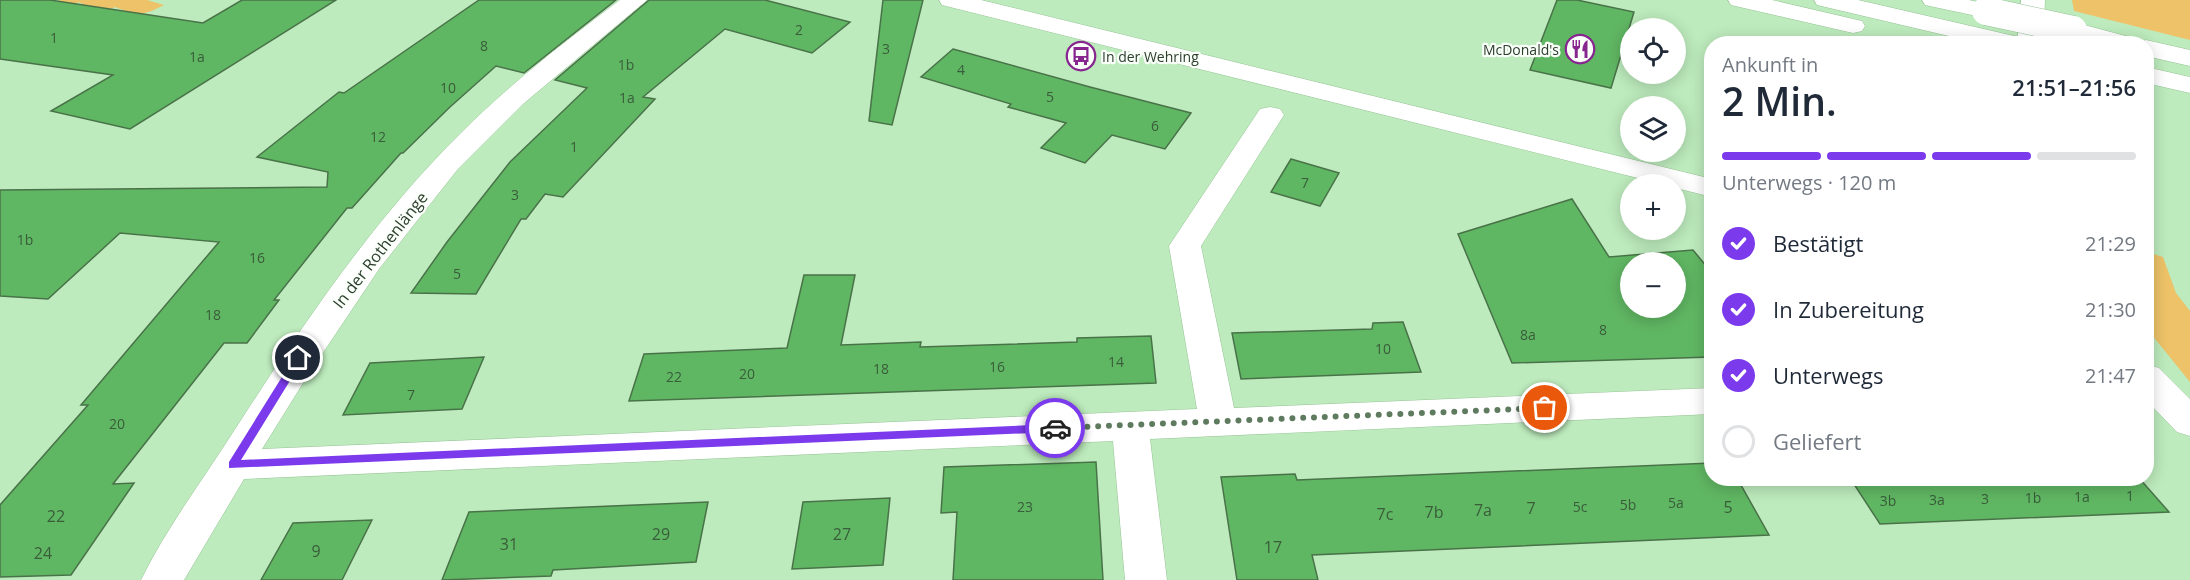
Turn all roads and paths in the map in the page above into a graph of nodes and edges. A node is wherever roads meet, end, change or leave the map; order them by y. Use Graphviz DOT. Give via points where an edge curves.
graph roads {
  1 [pos="635,0"];
  2 [pos="951,0"];
  3 [pos="1740,0"];
  4 [pos="1826,0"];
  5 [pos="1934,0"];
  6 [pos="2032,0"];
  7 [pos="1982,23"];
  8 [pos="1897,36"];
  9 [pos="2004,36"];
  10 [pos="2030,36"];
  11 [pos="2097,36"];
  12 [pos="2154,50"];
  13 [pos="2190,58"];
  14 [pos="2154,77"];
  15 [pos="2190,85"];
  16 [pos="2154,92"];
  17 [pos="2190,98"];
  18 [pos="1270,115"];
  19 [pos="1704,186"];
  20 [pos="2154,385"];
  21 [pos="1704,401"];
  22 [pos="1218,421"];
  23 [pos="2190,422"];
  24 [pos="1130,425"];
  25 [pos="233,465"];
  26 [pos="162,580"];
  27 [pos="1146,580"];
  1 -- 25 [label="main road, In der Rothenlänge" via="551,66 447,165 298,358"];
  2 -- 19 [label="main road"];
  3 -- 8 [label="main road"];
  4 -- 7 [label="main road"];
  5 -- 7 [label="main road"];
  6 -- 10 [label="main road"];
  7 -- 9 [label="main road"];
  7 -- 11 [label="main road, bridge" via="2073,30"];
  12 -- 13 [label="main road"];
  14 -- 15 [label="main road"];
  16 -- 17 [label="main road"];
  18 -- 22 [label="main road" via="1185,246"];
  20 -- 23 [label="main road"];
  21 -- 22 [label="main road"];
  22 -- 24 [label="main road"];
  24 -- 25 [label="main road"];
  24 -- 27 [label="main road"];
  25 -- 26 [label="main road, In der Rothenlänge"];
}
